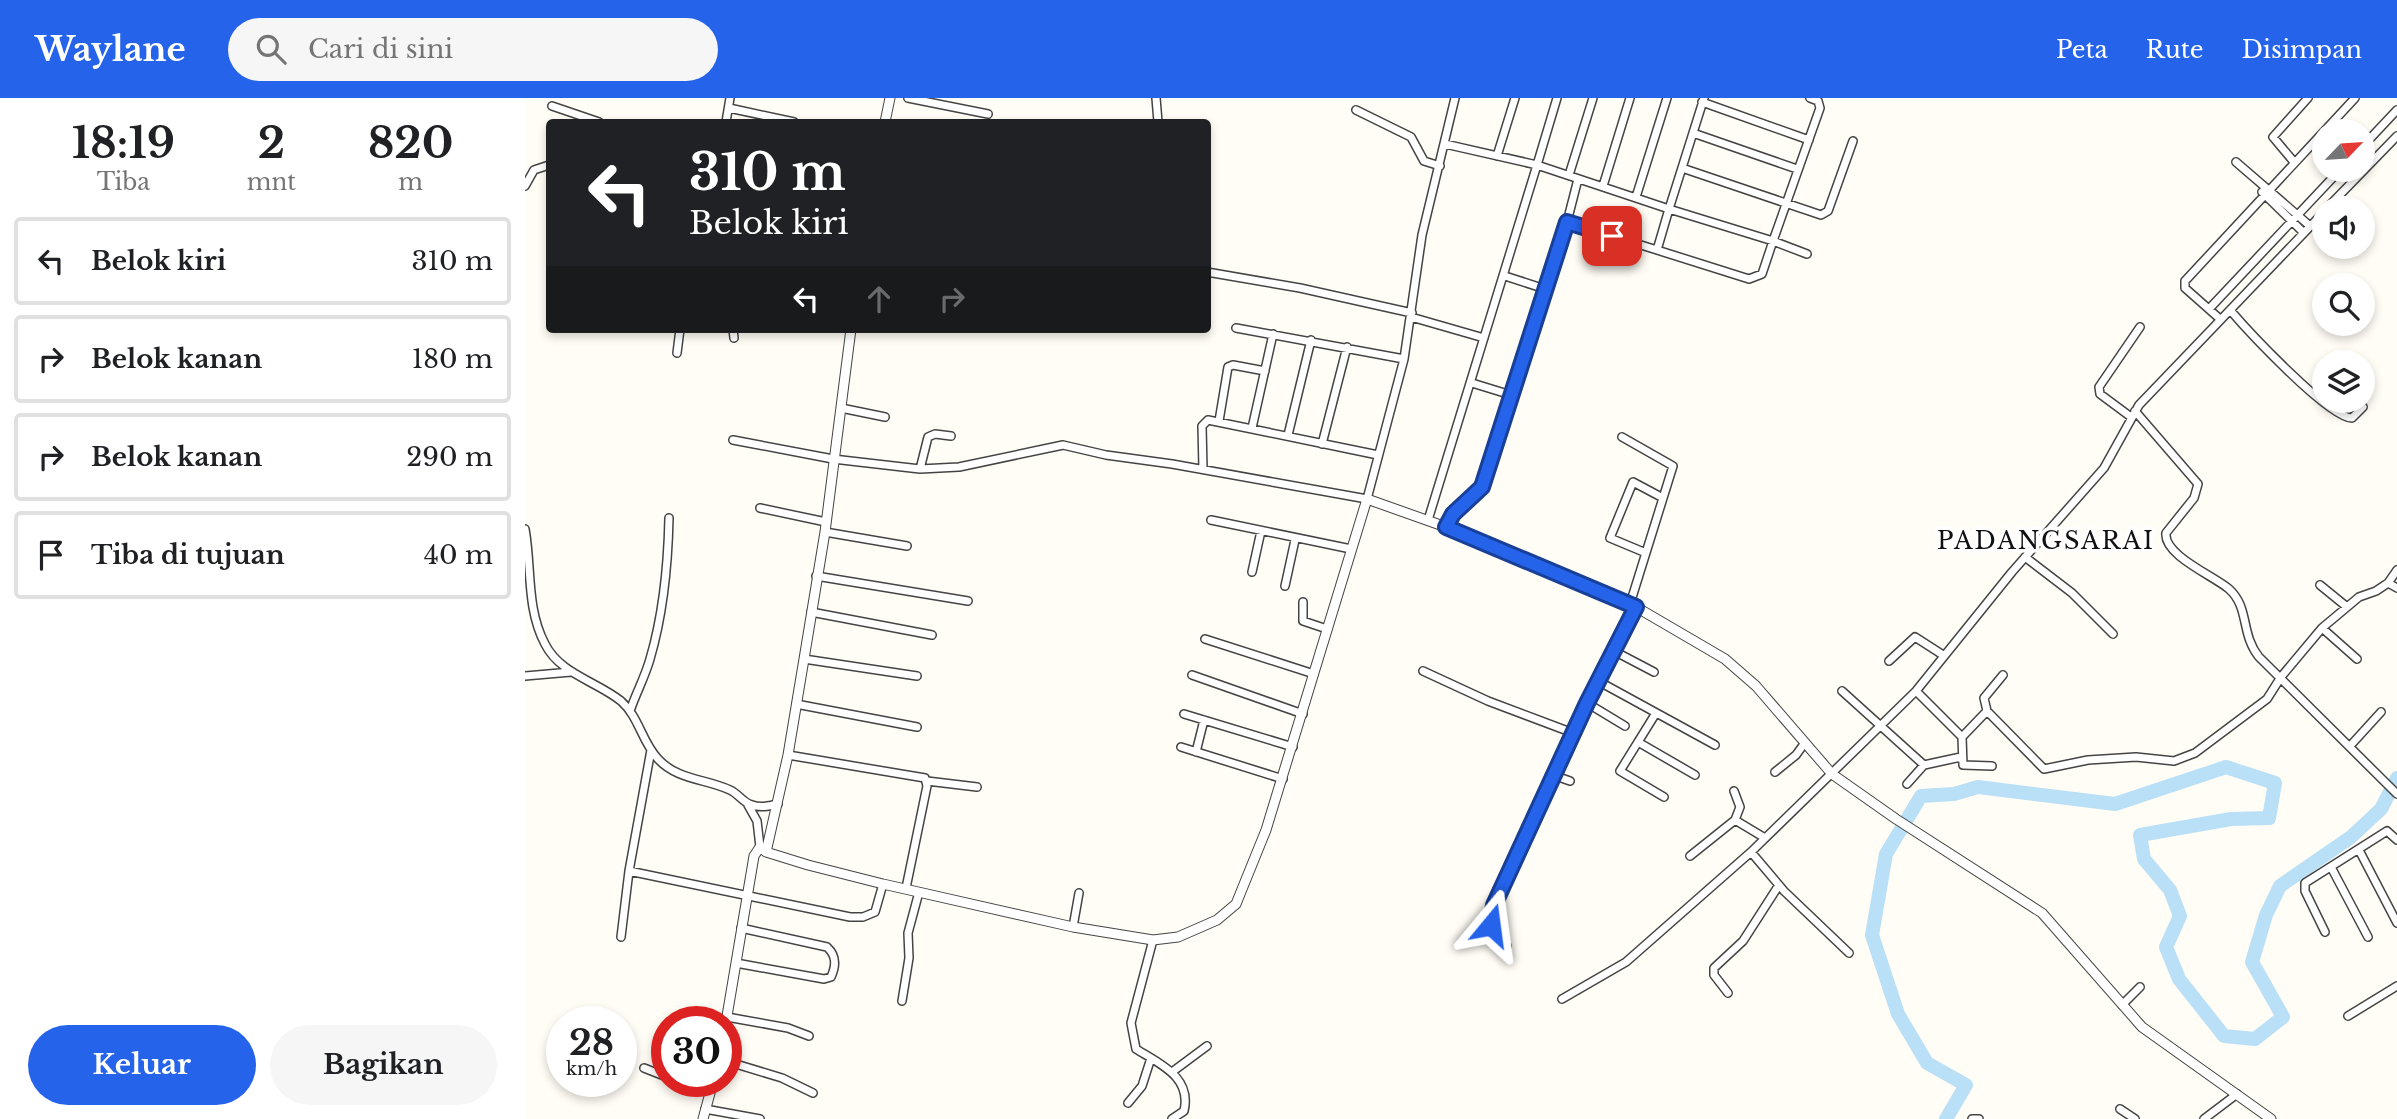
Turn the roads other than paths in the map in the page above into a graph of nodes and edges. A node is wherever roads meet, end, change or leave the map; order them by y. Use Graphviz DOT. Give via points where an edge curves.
graph roads {
  1 [pos="730,98"];
  2 [pos="890,98"];
  3 [pos="908,98"];
  4 [pos="1156,98"];
  5 [pos="1455,98"];
  6 [pos="1515,98"];
  7 [pos="1557,98"];
  8 [pos="1593,98"];
  9 [pos="1630,98"];
  10 [pos="1667,98"];
  11 [pos="1810,98"];
  12 [pos="2308,98"];
  13 [pos="2352,99"];
  14 [pos="1703,100"];
  15 [pos="552,106"];
  16 [pos="729,108"];
  17 [pos="1356,110"];
  18 [pos="2397,110"];
  19 [pos="988,114"];
  20 [pos="591,119"];
  21 [pos="727,119"];
  22 [pos="780,119"];
  23 [pos="886,119"];
  24 [pos="1158,119"];
  25 [pos="1693,133"];
  26 [pos="2375,133"];
  27 [pos="2397,136"];
  28 [pos="1809,140"];
  29 [pos="1853,141"];
  30 [pos="1445,144"];
  31 [pos="1497,156"];
  32 [pos="2236,162"];
  33 [pos="2294,162"];
  34 [pos="1537,165"];
  35 [pos="546,166"];
  36 [pos="1440,166"];
  37 [pos="1682,168"];
  38 [pos="1797,169"];
  39 [pos="1569,175"];
  40 [pos="1578,179"];
  41 [pos="2329,182"];
  42 [pos="525,186"];
  43 [pos="1603,186"];
  44 [pos="2261,186"];
  45 [pos="2270,189"];
  46 [pos="2264,196"];
  47 [pos="2339,196"];
  48 [pos="1636,197"];
  49 [pos="1787,203"];
  50 [pos="1669,209"];
  51 [pos="2298,214"];
  52 [pos="2291,221"];
  53 [pos="1567,222"];
  54 [pos="2310,226"];
  55 [pos="2304,233"];
  56 [pos="1773,241"];
  57 [pos="1657,250"];
  58 [pos="1807,254"];
  59 [pos="1211,273"];
  60 [pos="1504,276"];
  61 [pos="1545,289"];
  62 [pos="2209,309"];
  63 [pos="2229,310"];
  64 [pos="1411,315"];
  65 [pos="2220,319"];
  66 [pos="2140,327"];
  67 [pos="1236,328"];
  68 [pos="680,333"];
  69 [pos="850,333"];
  70 [pos="1273,334"];
  71 [pos="1484,338"];
  72 [pos="1311,340"];
  73 [pos="1347,347"];
  74 [pos="677,352"];
  75 [pos="1404,359"];
  76 [pos="1265,371"];
  77 [pos="1472,383"];
  78 [pos="2312,390"];
  79 [pos="1511,395"];
  80 [pos="841,408"];
  81 [pos="2339,413"];
  82 [pos="2357,413"];
  83 [pos="2133,414"];
  84 [pos="885,417"];
  85 [pos="1219,421"];
  86 [pos="1252,428"];
  87 [pos="1288,435"];
  88 [pos="951,436"];
  89 [pos="1622,437"];
  90 [pos="733,440"];
  91 [pos="1322,444"];
  92 [pos="1378,455"];
  93 [pos="833,459"];
  94 [pos="1203,469"];
  95 [pos="920,470"];
  96 [pos="1663,498"];
  97 [pos="1367,499"];
  98 [pos="760,508"];
  99 [pos="669,518"];
  100 [pos="1211,520"];
  101 [pos="1428,520"];
  102 [pos="826,522"];
  103 [pos="1446,527"];
  104 [pos="525,529"];
  105 [pos="1261,531"];
  106 [pos="825,532"];
  107 [pos="1295,540"];
  108 [pos="907,546"];
  109 [pos="1351,549"];
  110 [pos="1646,553"];
  111 [pos="2025,556"];
  112 [pos="2397,570"];
  113 [pos="1252,572"];
  114 [pos="816,576"];
  115 [pos="2388,583"];
  116 [pos="2321,585"];
  117 [pos="1285,586"];
  118 [pos="2397,589"];
  119 [pos="968,601"];
  120 [pos="1303,601"];
  121 [pos="1633,606"];
  122 [pos="2347,607"];
  123 [pos="811,612"];
  124 [pos="2322,628"];
  125 [pos="1327,629"];
  126 [pos="2113,634"];
  127 [pos="932,635"];
  128 [pos="1205,639"];
  129 [pos="1613,651"];
  130 [pos="1943,655"];
  131 [pos="804,659"];
  132 [pos="2357,659"];
  133 [pos="1889,661"];
  134 [pos="1423,671"];
  135 [pos="571,672"];
  136 [pos="1654,672"];
  137 [pos="1314,674"];
  138 [pos="1192,675"];
  139 [pos="2003,675"];
  140 [pos="525,676"];
  141 [pos="916,676"];
  142 [pos="2281,677"];
  143 [pos="1598,681"];
  144 [pos="1842,691"];
  145 [pos="1916,691"];
  146 [pos="1587,703"];
  147 [pos="796,704"];
  148 [pos="630,711"];
  149 [pos="1987,711"];
  150 [pos="2381,712"];
  151 [pos="1656,713"];
  152 [pos="1184,714"];
  153 [pos="1303,714"];
  154 [pos="1204,720"];
  155 [pos="1880,724"];
  156 [pos="1625,726"];
  157 [pos="917,727"];
  158 [pos="1573,733"];
  159 [pos="1962,737"];
  160 [pos="1638,742"];
  161 [pos="1804,744"];
  162 [pos="1715,745"];
  163 [pos="2350,746"];
  164 [pos="1181,747"];
  165 [pos="1293,747"];
  166 [pos="651,750"];
  167 [pos="1196,752"];
  168 [pos="788,755"];
  169 [pos="1961,757"];
  170 [pos="1924,765"];
  171 [pos="1992,765"];
  172 [pos="1775,772"];
  173 [pos="1832,774"];
  174 [pos="1553,775"];
  175 [pos="1695,775"];
  176 [pos="1283,779"];
  177 [pos="927,781"];
  178 [pos="1570,781"];
  179 [pos="1907,784"];
  180 [pos="977,787"];
  181 [pos="1734,791"];
  182 [pos="2397,794"];
  183 [pos="1664,797"];
  184 [pos="778,804"];
  185 [pos="748,805"];
  186 [pos="1735,820"];
  187 [pos="1765,838"];
  188 [pos="2397,840"];
  189 [pos="763,850"];
  190 [pos="2359,850"];
  191 [pos="1751,852"];
  192 [pos="1690,856"];
  193 [pos="2331,867"];
  194 [pos="629,871"];
  195 [pos="883,884"];
  196 [pos="1779,886"];
  197 [pos="907,888"];
  198 [pos="919,892"];
  199 [pos="1079,893"];
  200 [pos="746,896"];
  201 [pos="2397,923"];
  202 [pos="1073,927"];
  203 [pos="741,928"];
  204 [pos="2325,932"];
  205 [pos="621,937"];
  206 [pos="2368,937"];
  207 [pos="1153,940"];
  208 [pos="1507,946"];
  209 [pos="1849,953"];
  210 [pos="736,962"];
  211 [pos="2397,986"];
  212 [pos="2140,987"];
  213 [pos="1728,993"];
  214 [pos="1562,999"];
  215 [pos="902,1001"];
  216 [pos="2122,1005"];
  217 [pos="728,1006"];
  218 [pos="2348,1016"];
  219 [pos="742,1021"];
  220 [pos="809,1036"];
  221 [pos="1207,1046"];
  222 [pos="1151,1058"];
  223 [pos="742,1066"];
  224 [pos="644,1068"];
  225 [pos="651,1071"];
  226 [pos="1172,1072"];
  227 [pos="813,1093"];
  228 [pos="2237,1094"];
  229 [pos="709,1097"];
  230 [pos="1128,1103"];
  231 [pos="2120,1109"];
  232 [pos="704,1114"];
  233 [pos="760,1119"];
  234 [pos="1172,1119"];
  235 [pos="1972,1119"];
  236 [pos="1979,1119"];
  237 [pos="2135,1119"];
  238 [pos="2204,1119"];
  239 [pos="2271,1119"];
  1 -- 16 [label="street"];
  2 -- 23 [label="street"];
  3 -- 19 [label="street"];
  4 -- 24 [label="street"];
  5 -- 30 [label="street"];
  6 -- 31 [label="street"];
  7 -- 34 [label="street"];
  8 -- 39 [label="street"];
  9 -- 43 [label="street"];
  10 -- 48 [label="street"];
  11 -- 28 [label="street" via="1818,101 1820,108"];
  12 -- 33 [label="street" via="2273,137"];
  13 -- 33 [label="street"];
  14 -- 25 [label="street"];
  14 -- 28 [label="street"];
  15 -- 20 [label="street"];
  16 -- 21 [label="street"];
  16 -- 22 [label="street"];
  17 -- 36 [label="street" via="1411,137 1424,161"];
  18 -- 26 [label="street"];
  25 -- 37 [label="street"];
  25 -- 38 [label="street"];
  27 -- 47 [label="street"];
  28 -- 38 [label="street"];
  29 -- 49 [label="street" via="1828,211 1821,215"];
  30 -- 31 [label="street"];
  30 -- 36 [label="street"];
  31 -- 34 [label="street"];
  32 -- 44 [label="street"];
  33 -- 45 [label="street"];
  34 -- 39 [label="street"];
  34 -- 60 [label="street"];
  35 -- 42 [label="street" via="534,170"];
  36 -- 64 [label="street" via="1422,236"];
  37 -- 49 [label="street"];
  37 -- 50 [label="street"];
  38 -- 49 [label="street"];
  39 -- 40 [label="street"];
  40 -- 43 [label="street"];
  40 -- 53 [label="street"];
  41 -- 51 [label="street"];
  43 -- 48 [label="street"];
  44 -- 45 [label="street"];
  44 -- 46 [label="street"];
  45 -- 46 [label="street"];
  45 -- 51 [label="street"];
  46 -- 52 [label="street"];
  46 -- 62 [label="street" via="2185,281 2185,288"];
  48 -- 50 [label="street"];
  49 -- 56 [label="street"];
  50 -- 56 [label="street"];
  50 -- 57 [label="street"];
  51 -- 52 [label="street"];
  51 -- 54 [label="street"];
  52 -- 55 [label="street"];
  52 -- 62 [label="street"];
  53 -- 57 [label="street"];
  53 -- 61 [label="street"];
  54 -- 55 [label="street"];
  55 -- 63 [label="street"];
  56 -- 57 [label="street" via="1764,270 1754,279"];
  56 -- 58 [label="street"];
  59 -- 64 [label="street"];
  60 -- 61 [label="street"];
  60 -- 71 [label="street"];
  61 -- 79 [label="street"];
  62 -- 65 [label="street"];
  63 -- 65 [label="street"];
  63 -- 78 [label="street"];
  64 -- 71 [label="street"];
  64 -- 75 [label="street"];
  65 -- 83 [label="street"];
  66 -- 83 [label="street" via="2099,391"];
  67 -- 70 [label="street"];
  68 -- 74 [label="street"];
  69 -- 80 [label="street"];
  70 -- 72 [label="street"];
  70 -- 76 [label="street"];
  71 -- 77 [label="street"];
  72 -- 73 [label="street"];
  72 -- 87 [label="street"];
  73 -- 75 [label="street"];
  73 -- 91 [label="street"];
  75 -- 92 [label="street"];
  76 -- 85 [label="street" via="1227,367"];
  76 -- 86 [label="street"];
  77 -- 79 [label="street"];
  77 -- 101 [label="street"];
  79 -- 103 [label="street" via="1482,487"];
  80 -- 84 [label="street"];
  80 -- 93 [label="street"];
  81 -- 82 [label="street" via="2352,418"];
  83 -- 111 [label="street" via="2104,468"];
  83 -- 142 [label="street" via="2198,484 2194,498 2166,533 2167,544 2239,599 2248,642"];
  85 -- 86 [label="street"];
  85 -- 94 [label="street" via="1203,423"];
  86 -- 87 [label="street"];
  87 -- 91 [label="street"];
  88 -- 95 [label="street" via="928,437"];
  89 -- 96 [label="street" via="1673,466"];
  90 -- 93 [label="street"];
  91 -- 92 [label="street"];
  92 -- 97 [label="street"];
  93 -- 95 [label="street"];
  93 -- 102 [label="street"];
  94 -- 95 [label="street" via="1062,445 959,467"];
  94 -- 97 [label="street"];
  96 -- 110 [label="street"];
  96 -- 110 [label="street" via="1633,482 1610,538"];
  97 -- 101 [label="street"];
  97 -- 109 [label="street"];
  98 -- 102 [label="street"];
  99 -- 148 [label="street" via="657,624"];
  100 -- 105 [label="street"];
  101 -- 103 [label="street"];
  102 -- 106 [label="street"];
  103 -- 121 [label="street"];
  104 -- 135 [label="street" via="536,621 545,645"];
  105 -- 107 [label="street"];
  105 -- 113 [label="street"];
  106 -- 108 [label="street"];
  106 -- 114 [label="street"];
  107 -- 109 [label="street"];
  107 -- 117 [label="street"];
  109 -- 125 [label="street"];
  110 -- 121 [label="street"];
  111 -- 126 [label="street"];
  111 -- 130 [label="street"];
  112 -- 115 [label="street"];
  114 -- 119 [label="street"];
  114 -- 123 [label="street"];
  115 -- 118 [label="street"];
  115 -- 122 [label="street" via="2362,594"];
  116 -- 122 [label="street"];
  120 -- 125 [label="street" via="1303,621"];
  121 -- 129 [label="street"];
  121 -- 161 [label="street" via="1732,665"];
  122 -- 124 [label="street"];
  123 -- 127 [label="street"];
  123 -- 131 [label="street"];
  124 -- 132 [label="street"];
  124 -- 142 [label="street"];
  125 -- 137 [label="street"];
  128 -- 137 [label="street"];
  129 -- 136 [label="street"];
  129 -- 143 [label="street"];
  130 -- 133 [label="street" via="1915,637"];
  130 -- 145 [label="street"];
  131 -- 141 [label="street"];
  131 -- 147 [label="street"];
  134 -- 158 [label="street"];
  135 -- 140 [label="street"];
  135 -- 148 [label="street" via="601,686"];
  137 -- 153 [label="street"];
  138 -- 153 [label="street"];
  139 -- 149 [label="street" via="1984,698"];
  142 -- 149 [label="street" via="2267,699 2241,720 2200,751 2173,761 2136,757 2044,769"];
  142 -- 163 [label="street"];
  143 -- 146 [label="street"];
  143 -- 151 [label="street"];
  144 -- 155 [label="street"];
  145 -- 155 [label="street"];
  145 -- 159 [label="street"];
  146 -- 156 [label="street"];
  146 -- 158 [label="street"];
  147 -- 157 [label="street"];
  147 -- 168 [label="street"];
  148 -- 166 [label="street"];
  149 -- 159 [label="street"];
  150 -- 163 [label="street"];
  151 -- 160 [label="street"];
  151 -- 162 [label="street"];
  152 -- 154 [label="street"];
  153 -- 165 [label="street"];
  154 -- 165 [label="street"];
  154 -- 167 [label="street"];
  155 -- 170 [label="street"];
  155 -- 173 [label="street"];
  158 -- 174 [label="street"];
  159 -- 169 [label="street"];
  160 -- 175 [label="street"];
  160 -- 183 [label="street" via="1620,771"];
  161 -- 172 [label="street"];
  161 -- 173 [label="street"];
  163 -- 182 [label="street"];
  164 -- 167 [label="street"];
  165 -- 176 [label="street"];
  166 -- 185 [label="street" via="670,770 727,789"];
  166 -- 194 [label="street"];
  167 -- 176 [label="street"];
  168 -- 177 [label="street" via="922,776"];
  168 -- 184 [label="street"];
  169 -- 170 [label="street"];
  169 -- 171 [label="street" via="1965,766"];
  170 -- 179 [label="street"];
  173 -- 187 [label="street"];
  173 -- 216 [label="street" via="2042,913"];
  174 -- 178 [label="street"];
  174 -- 208 [label="street" via="1490,917 1494,931"];
  176 -- 207 [label="street" via="1236,904 1224,916 1194,931"];
  177 -- 180 [label="street"];
  177 -- 197 [label="street"];
  181 -- 186 [label="street" via="1740,807"];
  184 -- 185 [label="street"];
  184 -- 189 [label="street"];
  185 -- 189 [label="street"];
  186 -- 187 [label="street"];
  186 -- 192 [label="street"];
  187 -- 191 [label="street"];
  188 -- 190 [label="street" via="2388,831"];
  189 -- 195 [label="street"];
  189 -- 200 [label="street" via="754,856"];
  190 -- 193 [label="street"];
  190 -- 201 [label="street"];
  191 -- 196 [label="street"];
  191 -- 214 [label="street" via="1626,962"];
  193 -- 204 [label="street" via="2304,886"];
  193 -- 206 [label="street"];
  194 -- 200 [label="street"];
  194 -- 205 [label="street"];
  195 -- 197 [label="street"];
  195 -- 200 [label="street" via="878,908 863,917"];
  196 -- 209 [label="street"];
  196 -- 213 [label="street" via="1743,942 1714,968"];
  197 -- 198 [label="street"];
  198 -- 202 [label="street"];
  198 -- 215 [label="street" via="908,933"];
  199 -- 202 [label="street"];
  200 -- 203 [label="street"];
  202 -- 207 [label="street"];
  203 -- 210 [label="street"];
  203 -- 210 [label="street" via="827,947 834,955 835,967 831,977 824,979"];
  207 -- 222 [label="street" via="1131,1023 1136,1049"];
  210 -- 217 [label="street"];
  211 -- 218 [label="street"];
  212 -- 216 [label="street"];
  216 -- 228 [label="street" via="2142,1027"];
  219 -- 220 [label="street"];
  221 -- 226 [label="street"];
  222 -- 226 [label="street"];
  222 -- 230 [label="street" via="1142,1086"];
  223 -- 227 [label="street"];
  224 -- 225 [label="street"];
  226 -- 234 [label="street" via="1182,1083 1186,1102 1180,1115"];
  228 -- 238 [label="street"];
  228 -- 239 [label="street"];
  229 -- 232 [label="street"];
  231 -- 237 [label="street"];
  232 -- 233 [label="street"];
  235 -- 236 [label="street"];
}
